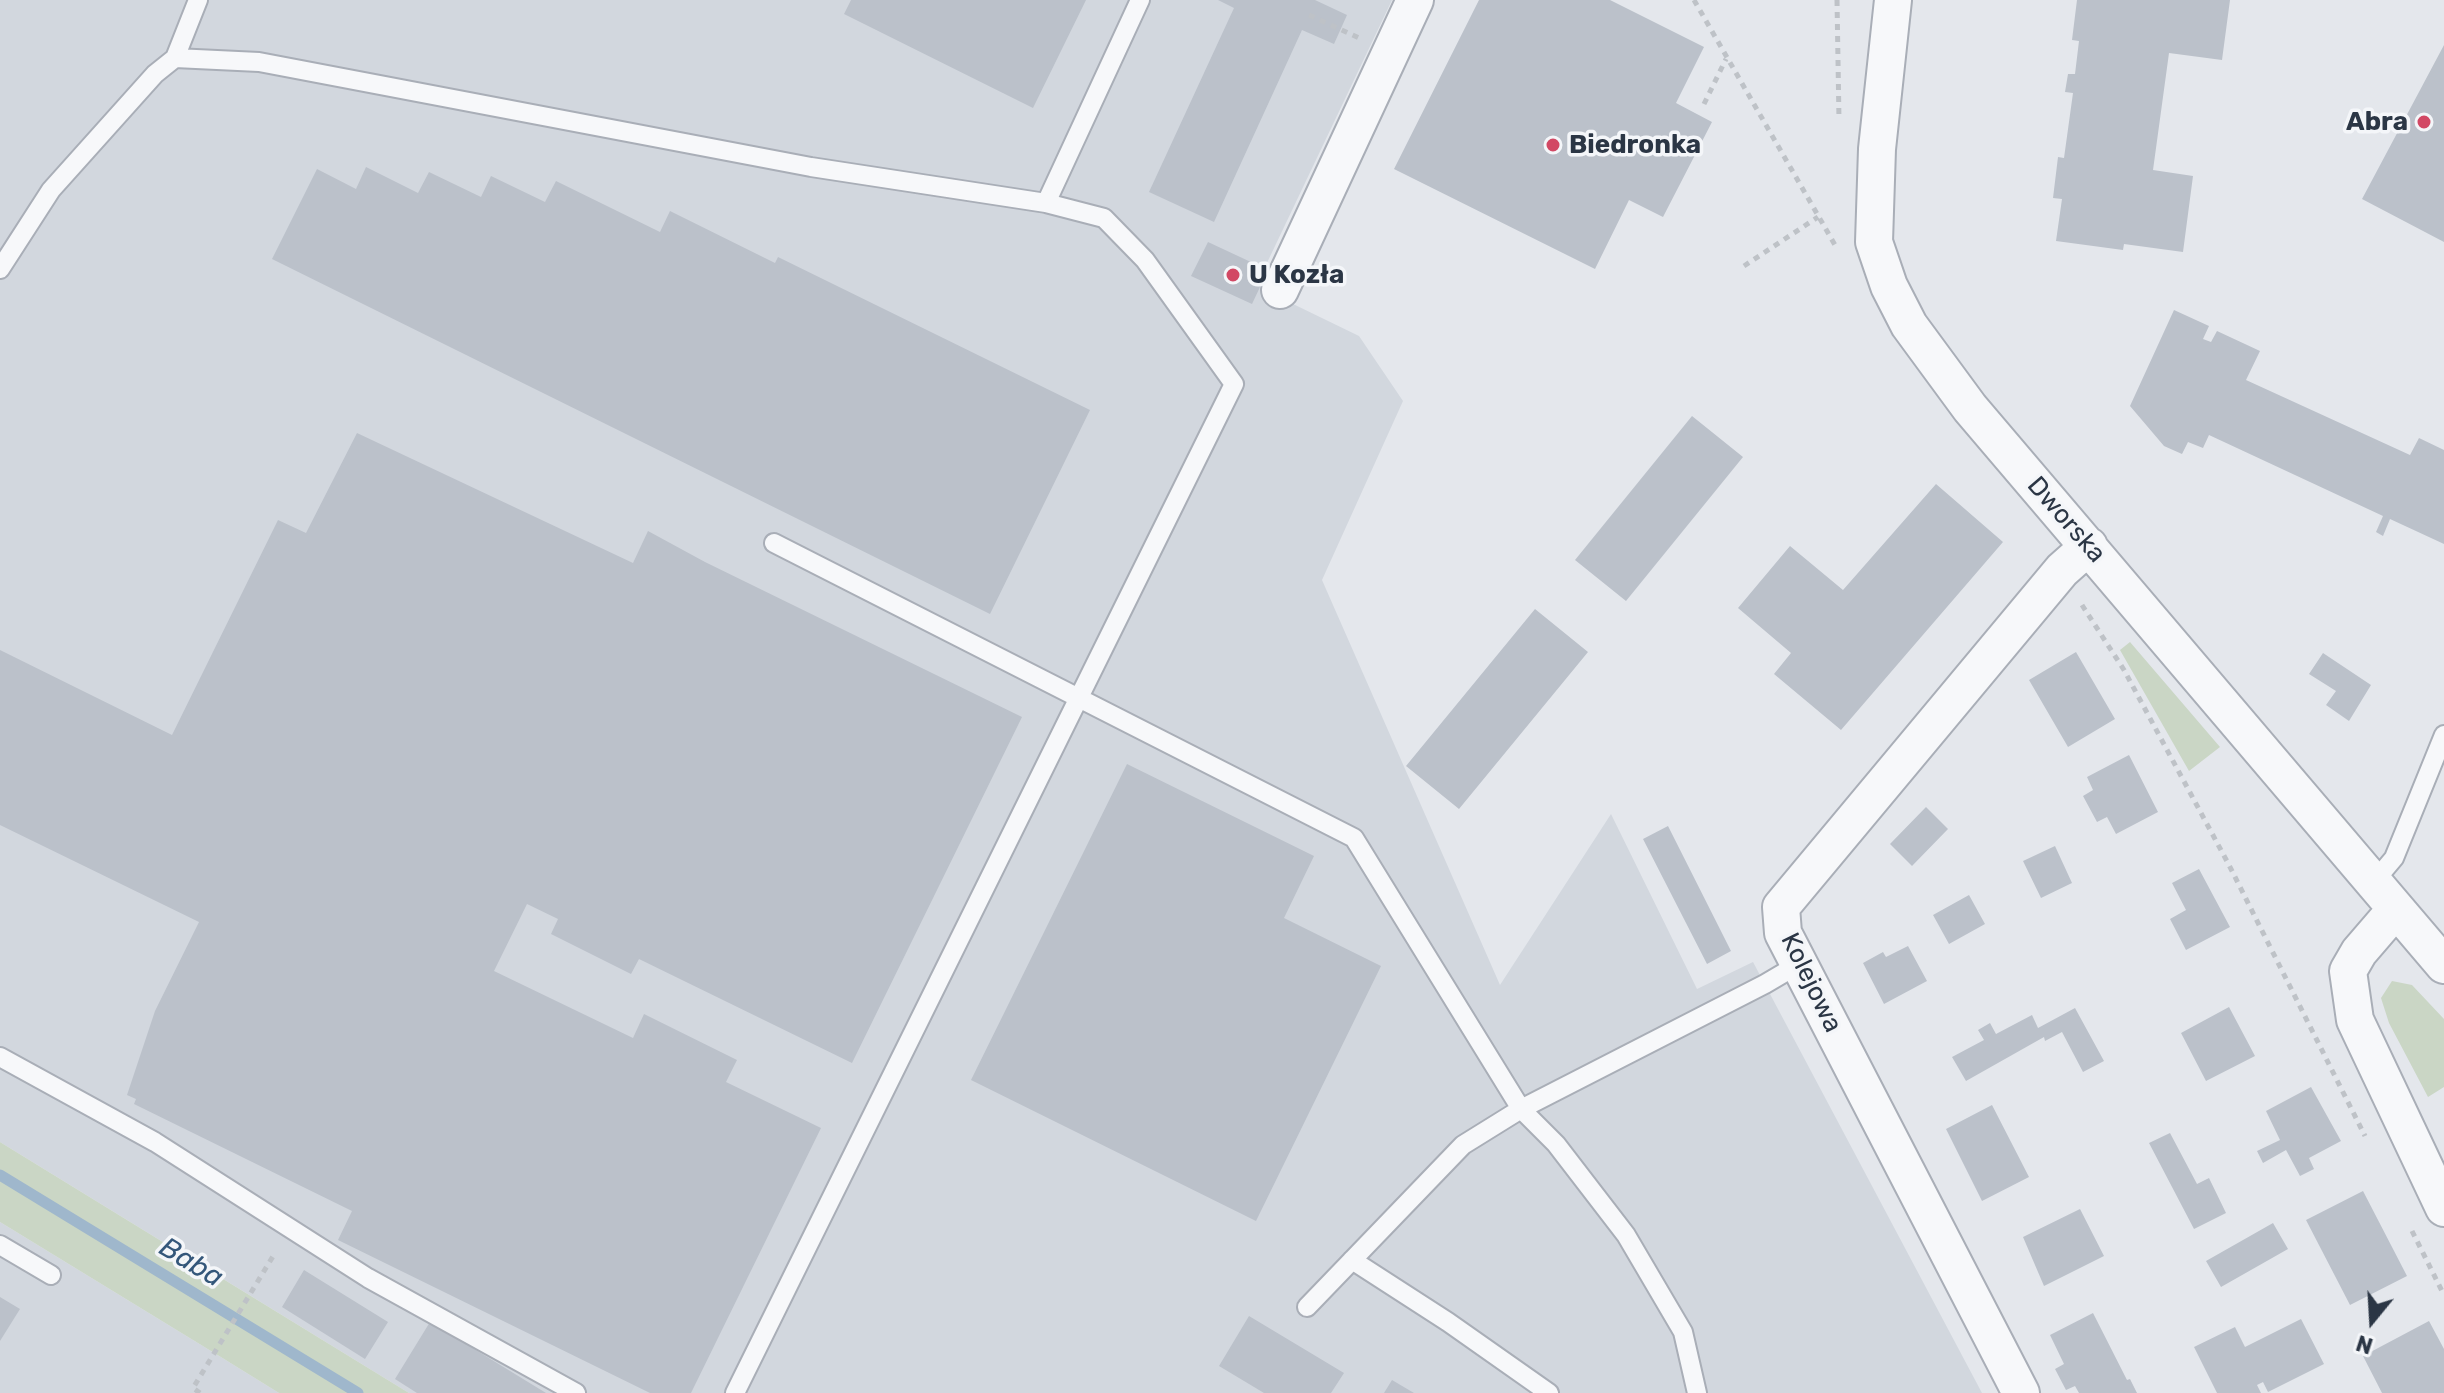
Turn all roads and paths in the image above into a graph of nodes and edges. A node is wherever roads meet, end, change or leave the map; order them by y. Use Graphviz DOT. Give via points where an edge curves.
graph roads {
  1 [pos="198,0"];
  2 [pos="1140,0"];
  3 [pos="1415,0"];
  4 [pos="1694,0"];
  5 [pos="1893,0"];
  6 [pos="1309,15"];
  7 [pos="1364,40"];
  8 [pos="175,58"];
  9 [pos="1726,58"];
  10 [pos="1704,104"];
  11 [pos="1046,203"];
  12 [pos="1818,217"];
  13 [pos="1841,256"];
  14 [pos="1744,266"];
  15 [pos="0,269"];
  16 [pos="1280,290"];
  17 [pos="774,543"];
  18 [pos="2089,546"];
  19 [pos="2081,603"];
  20 [pos="1077,698"];
  21 [pos="2444,735"];
  22 [pos="2385,896"];
  23 [pos="1799,964"];
  24 [pos="2444,965"];
  25 [pos="0,1057"];
  26 [pos="1521,1109"];
  27 [pos="2368,1142"];
  28 [pos="2444,1208"];
  29 [pos="2409,1225"];
  30 [pos="0,1245"];
  31 [pos="1352,1260"];
  32 [pos="263,1273"];
  33 [pos="51,1275"];
  34 [pos="2444,1295"];
  35 [pos="1307,1307"];
  36 [pos="200,1393"];
  37 [pos="576,1393"];
  38 [pos="735,1393"];
  39 [pos="1549,1393"];
  40 [pos="1697,1393"];
  41 [pos="2021,1393"];
  1 -- 8 [label="lane"];
  2 -- 11 [label="lane"];
  3 -- 16 [label="street"];
  4 -- 9 [label="path"];
  5 -- 18 [label="street, Dworska" via="1877,149 1874,242 1889,286 1909,325 1970,408"];
  6 -- 7 [label="path"];
  8 -- 11 [label="lane" via="259,62 811,167"];
  8 -- 15 [label="lane" via="51,190"];
  9 -- 10 [label="path"];
  9 -- 12 [label="path"];
  11 -- 20 [label="lane" via="1104,218 1145,260 1234,384"];
  12 -- 13 [label="path"];
  12 -- 14 [label="path"];
  17 -- 20 [label="lane"];
  18 -- 22 [label="street, Dworska"];
  18 -- 23 [label="street, Kolejowa" via="2062,570 1781,907 1783,933"];
  19 -- 27 [label="path" via="2124,670 2229,865"];
  20 -- 26 [label="lane" via="1354,838"];
  20 -- 38 [label="lane"];
  21 -- 22 [label="lane" via="2394,858"];
  22 -- 24 [label="street, Dworska"];
  22 -- 28 [label="street" via="2348,971 2355,1020"];
  23 -- 26 [label="lane"];
  23 -- 41 [label="street, Kolejowa"];
  25 -- 37 [label="lane" via="155,1142 368,1278"];
  26 -- 31 [label="lane" via="1463,1145"];
  26 -- 40 [label="lane" via="1556,1144 1626,1235 1683,1332"];
  29 -- 34 [label="path"];
  30 -- 33 [label="lane"];
  31 -- 35 [label="lane"];
  31 -- 39 [label="lane"];
  32 -- 36 [label="path" via="193,1388"];
}
